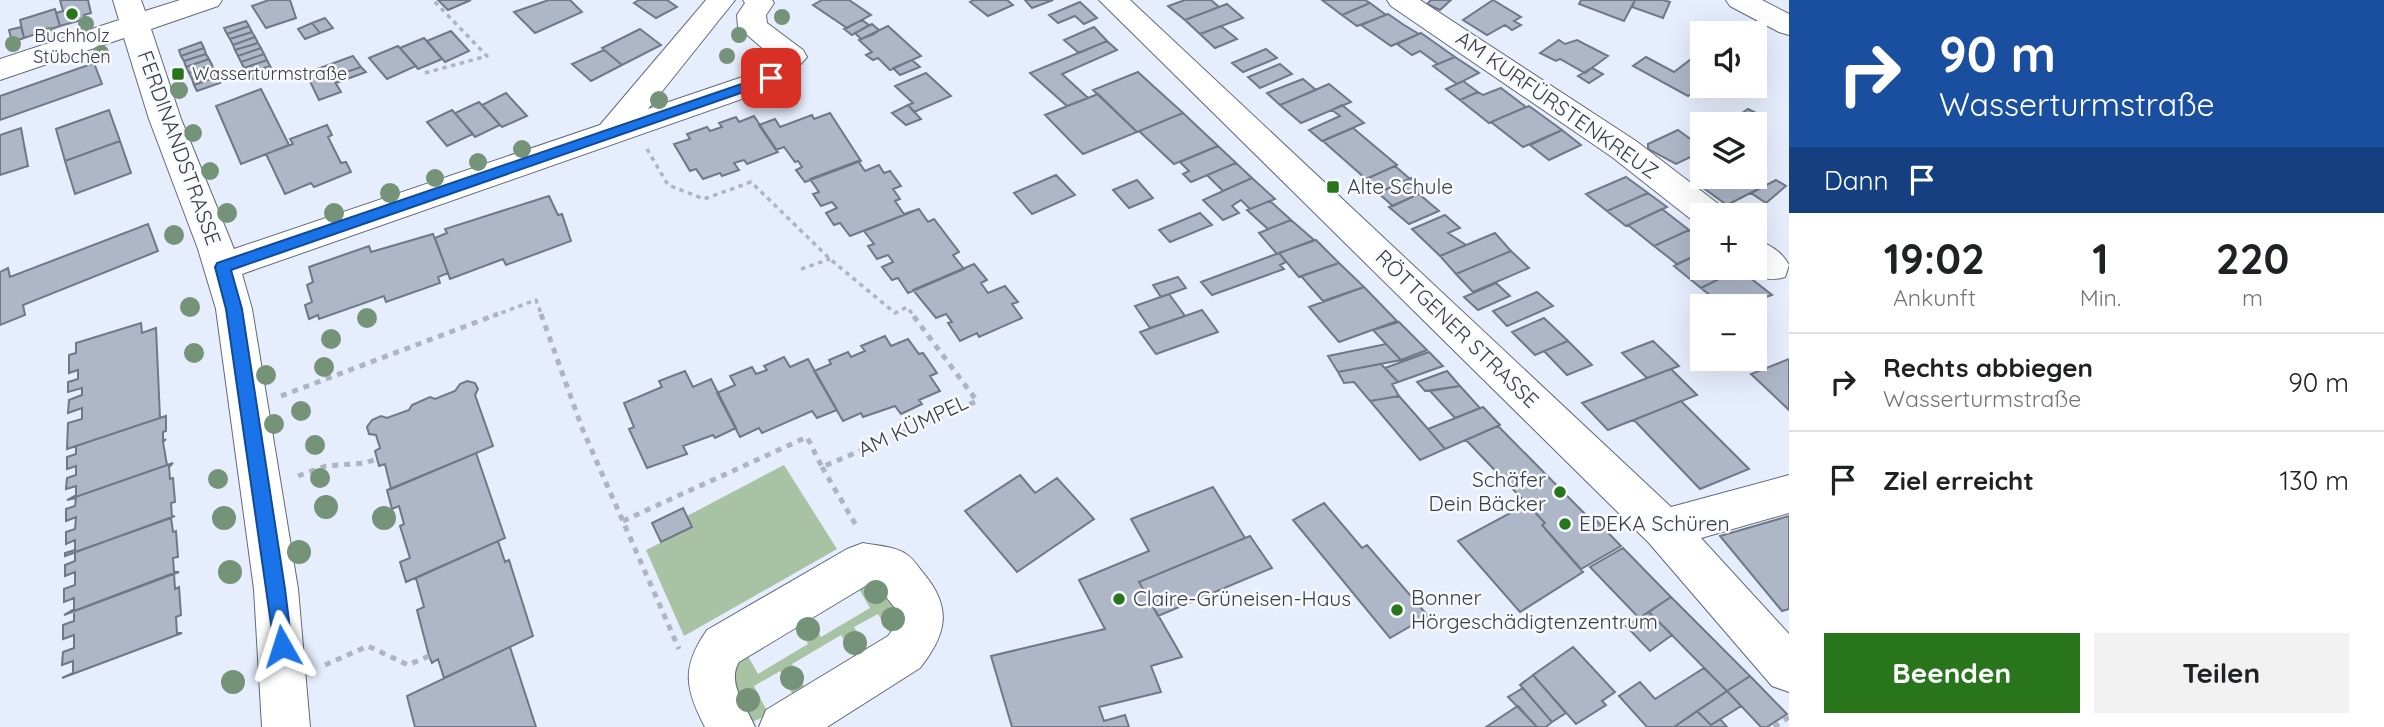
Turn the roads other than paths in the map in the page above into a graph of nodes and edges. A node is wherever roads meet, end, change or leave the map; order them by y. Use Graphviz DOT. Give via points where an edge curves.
graph roads {
  1 [pos="208,0"];
  2 [pos="720,0"];
  3 [pos="757,0"];
  4 [pos="1113,0"];
  5 [pos="1401,0"];
  6 [pos="1740,0"];
  7 [pos="131,13"];
  8 [pos="1789,26"];
  9 [pos="0,70"];
  10 [pos="622,129"];
  11 [pos="1694,203"];
  12 [pos="222,267"];
  13 [pos="1789,494"];
  14 [pos="1664,529"];
  15 [pos="1789,669"];
  16 [pos="286,727"];
  17 [pos="731,727"];
  18 [pos="783,727"];
  1 -- 7 [label="street"];
  2 -- 10 [label="street"];
  3 -- 10 [label="street" via="760,3 751,15 753,27 792,57 771,78"];
  4 -- 14 [label="street, RÖTTGENER STRASSE"];
  5 -- 11 [label="street, AM KURFÜRSTENKREUZ" via="1624,149"];
  6 -- 8 [label="street"];
  7 -- 9 [label="street"];
  7 -- 12 [label="street, FERDINANDSTRASSE" via="165,119"];
  10 -- 12 [label="street"];
  12 -- 16 [label="street, FERDINANDSTRASSE" via="234,309 276,589"];
  13 -- 14 [label="street"];
  14 -- 15 [label="street, RÖTTGENER STRASSE"];
  17 -- 18 [label="street" via="710,687 713,659 723,646 863,564 891,569 920,608 924,620 919,635 904,652"];
}
